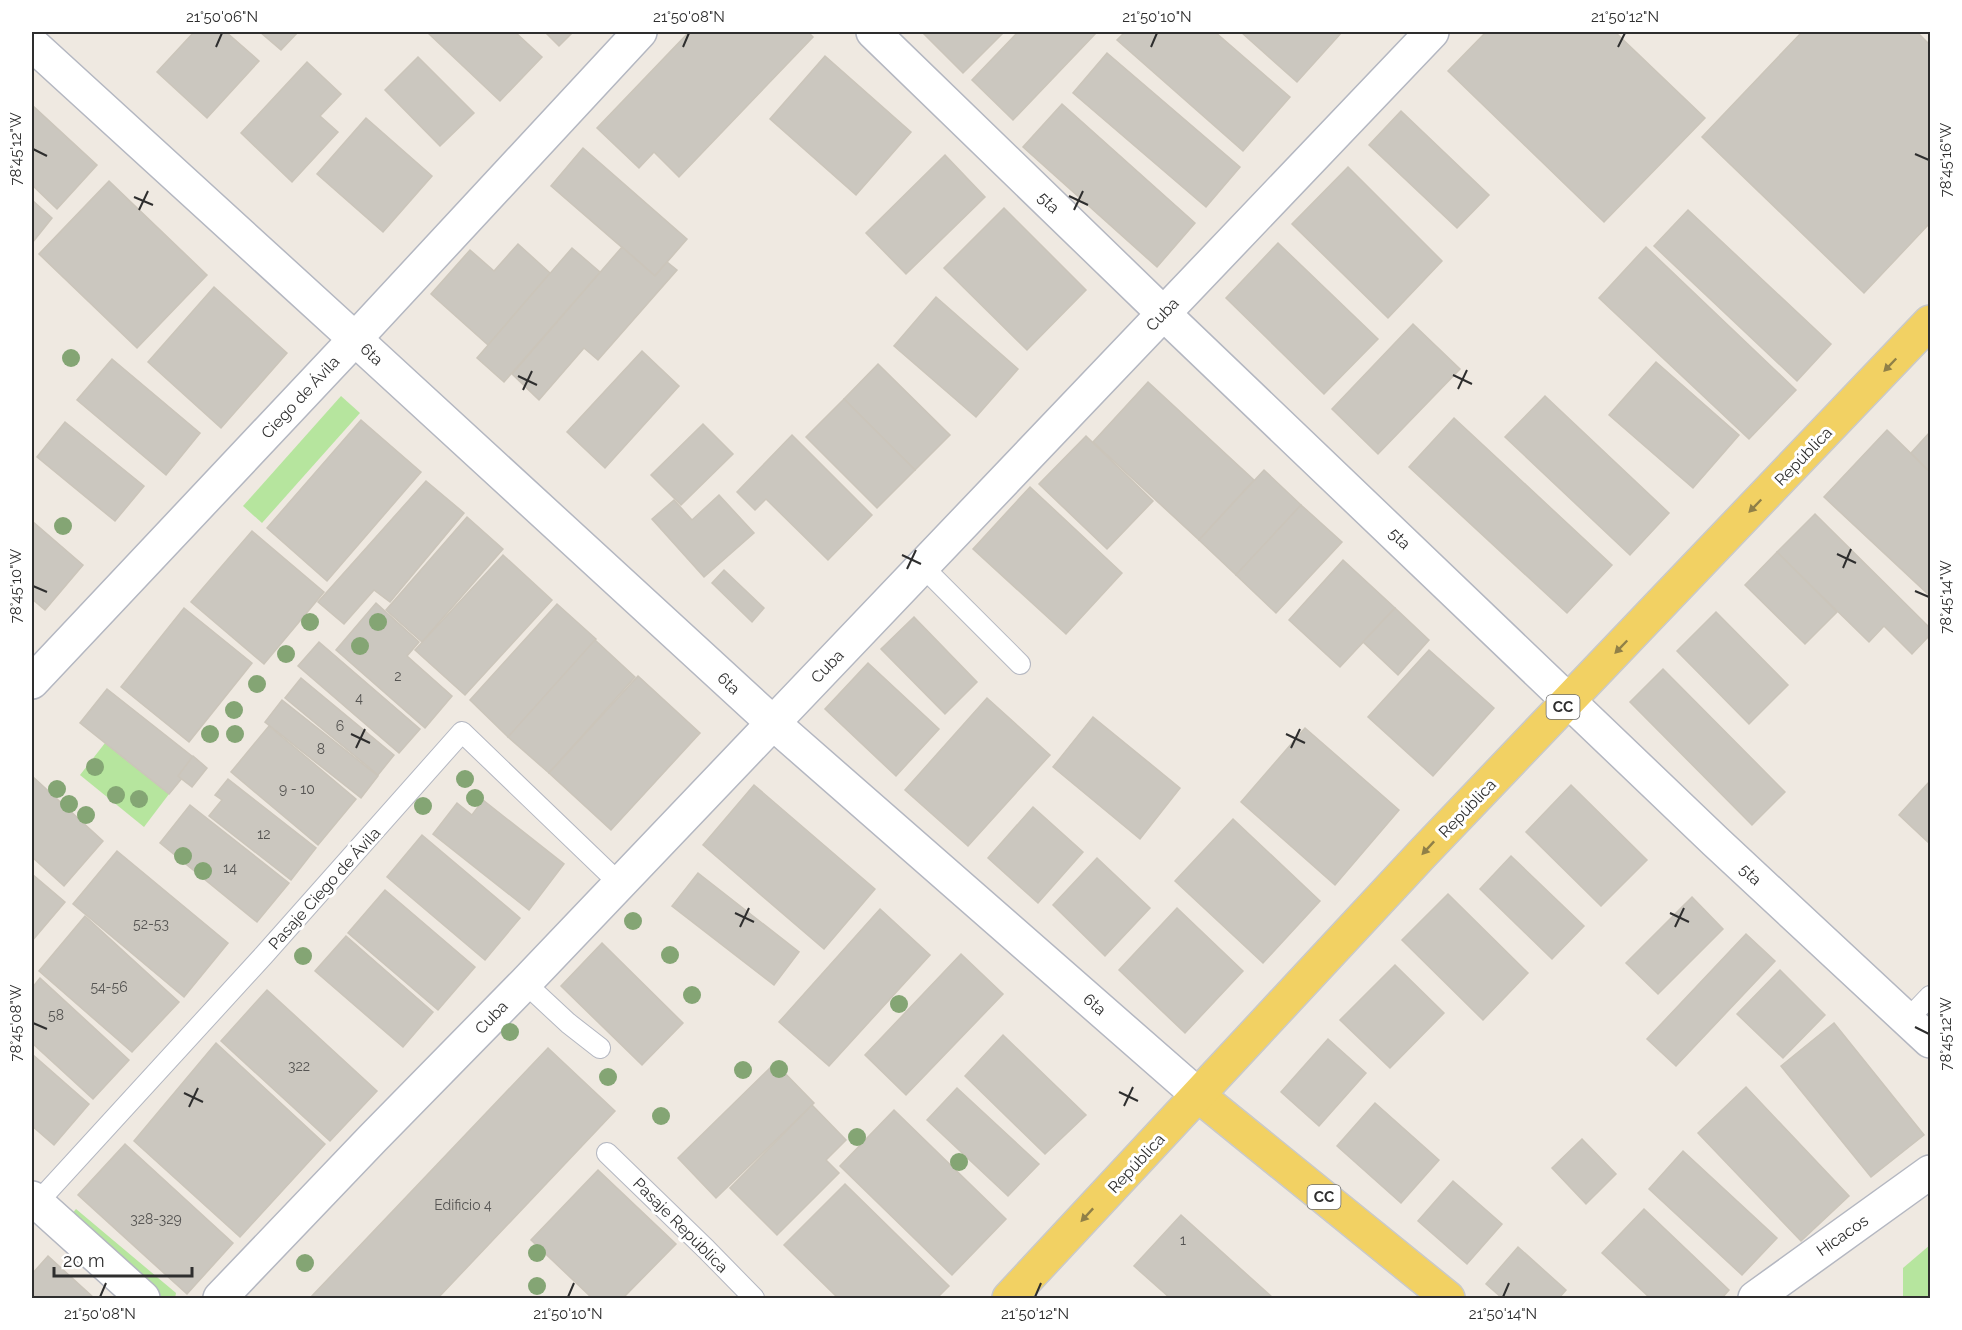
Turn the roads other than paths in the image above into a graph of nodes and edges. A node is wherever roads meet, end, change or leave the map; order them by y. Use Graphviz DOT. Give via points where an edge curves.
graph roads {
  1 [pos="640,32"];
  2 [pos="873,32"];
  3 [pos="1432,32"];
  4 [pos="32,44"];
  5 [pos="1164,313"];
  6 [pos="1930,322"];
  7 [pos="355,339"];
  8 [pos="922,566"];
  9 [pos="1020,664"];
  10 [pos="32,682"];
  11 [pos="1569,700"];
  12 [pos="773,723"];
  13 [pos="620,884"];
  14 [pos="525,983"];
  15 [pos="1930,996"];
  16 [pos="1919,1030"];
  17 [pos="600,1048"];
  18 [pos="1199,1096"];
  19 [pos="607,1153"];
  20 [pos="1930,1172"];
  21 [pos="34,1201"];
  22 [pos="143,1299"];
  23 [pos="220,1299"];
  24 [pos="754,1299"];
  25 [pos="1009,1299"];
  26 [pos="1448,1299"];
  27 [pos="1755,1299"];
  1 -- 7 [label="street, Ciego de Ávila"];
  2 -- 5 [label="street, 5ta"];
  3 -- 5 [label="street, Cuba"];
  4 -- 7 [label="street, 6ta"];
  5 -- 8 [label="street, Cuba"];
  5 -- 11 [label="street, 5ta"];
  6 -- 11 [label="main road, República / CC, one-way"];
  7 -- 10 [label="street, Ciego de Ávila"];
  7 -- 12 [label="street, 6ta"];
  8 -- 9 [label="lane"];
  8 -- 12 [label="street, Cuba"];
  11 -- 16 [label="street, 5ta"];
  11 -- 18 [label="main road, República / CC, one-way"];
  12 -- 13 [label="street, Cuba"];
  12 -- 18 [label="street, 6ta"];
  13 -- 14 [label="street, Cuba"];
  13 -- 21 [label="lane, Pasaje Ciego de Ávila" via="462,732 264,955"];
  14 -- 17 [label="lane"];
  14 -- 23 [label="street, Cuba"];
  15 -- 16 [label="lane"];
  18 -- 25 [label="main road, República / CC, one-way"];
  18 -- 26 [label="main road, 6ta / CC"];
  19 -- 24 [label="lane, Pasaje República"];
  20 -- 27 [label="street, Hicacos"];
  21 -- 22 [label="street"];
}
